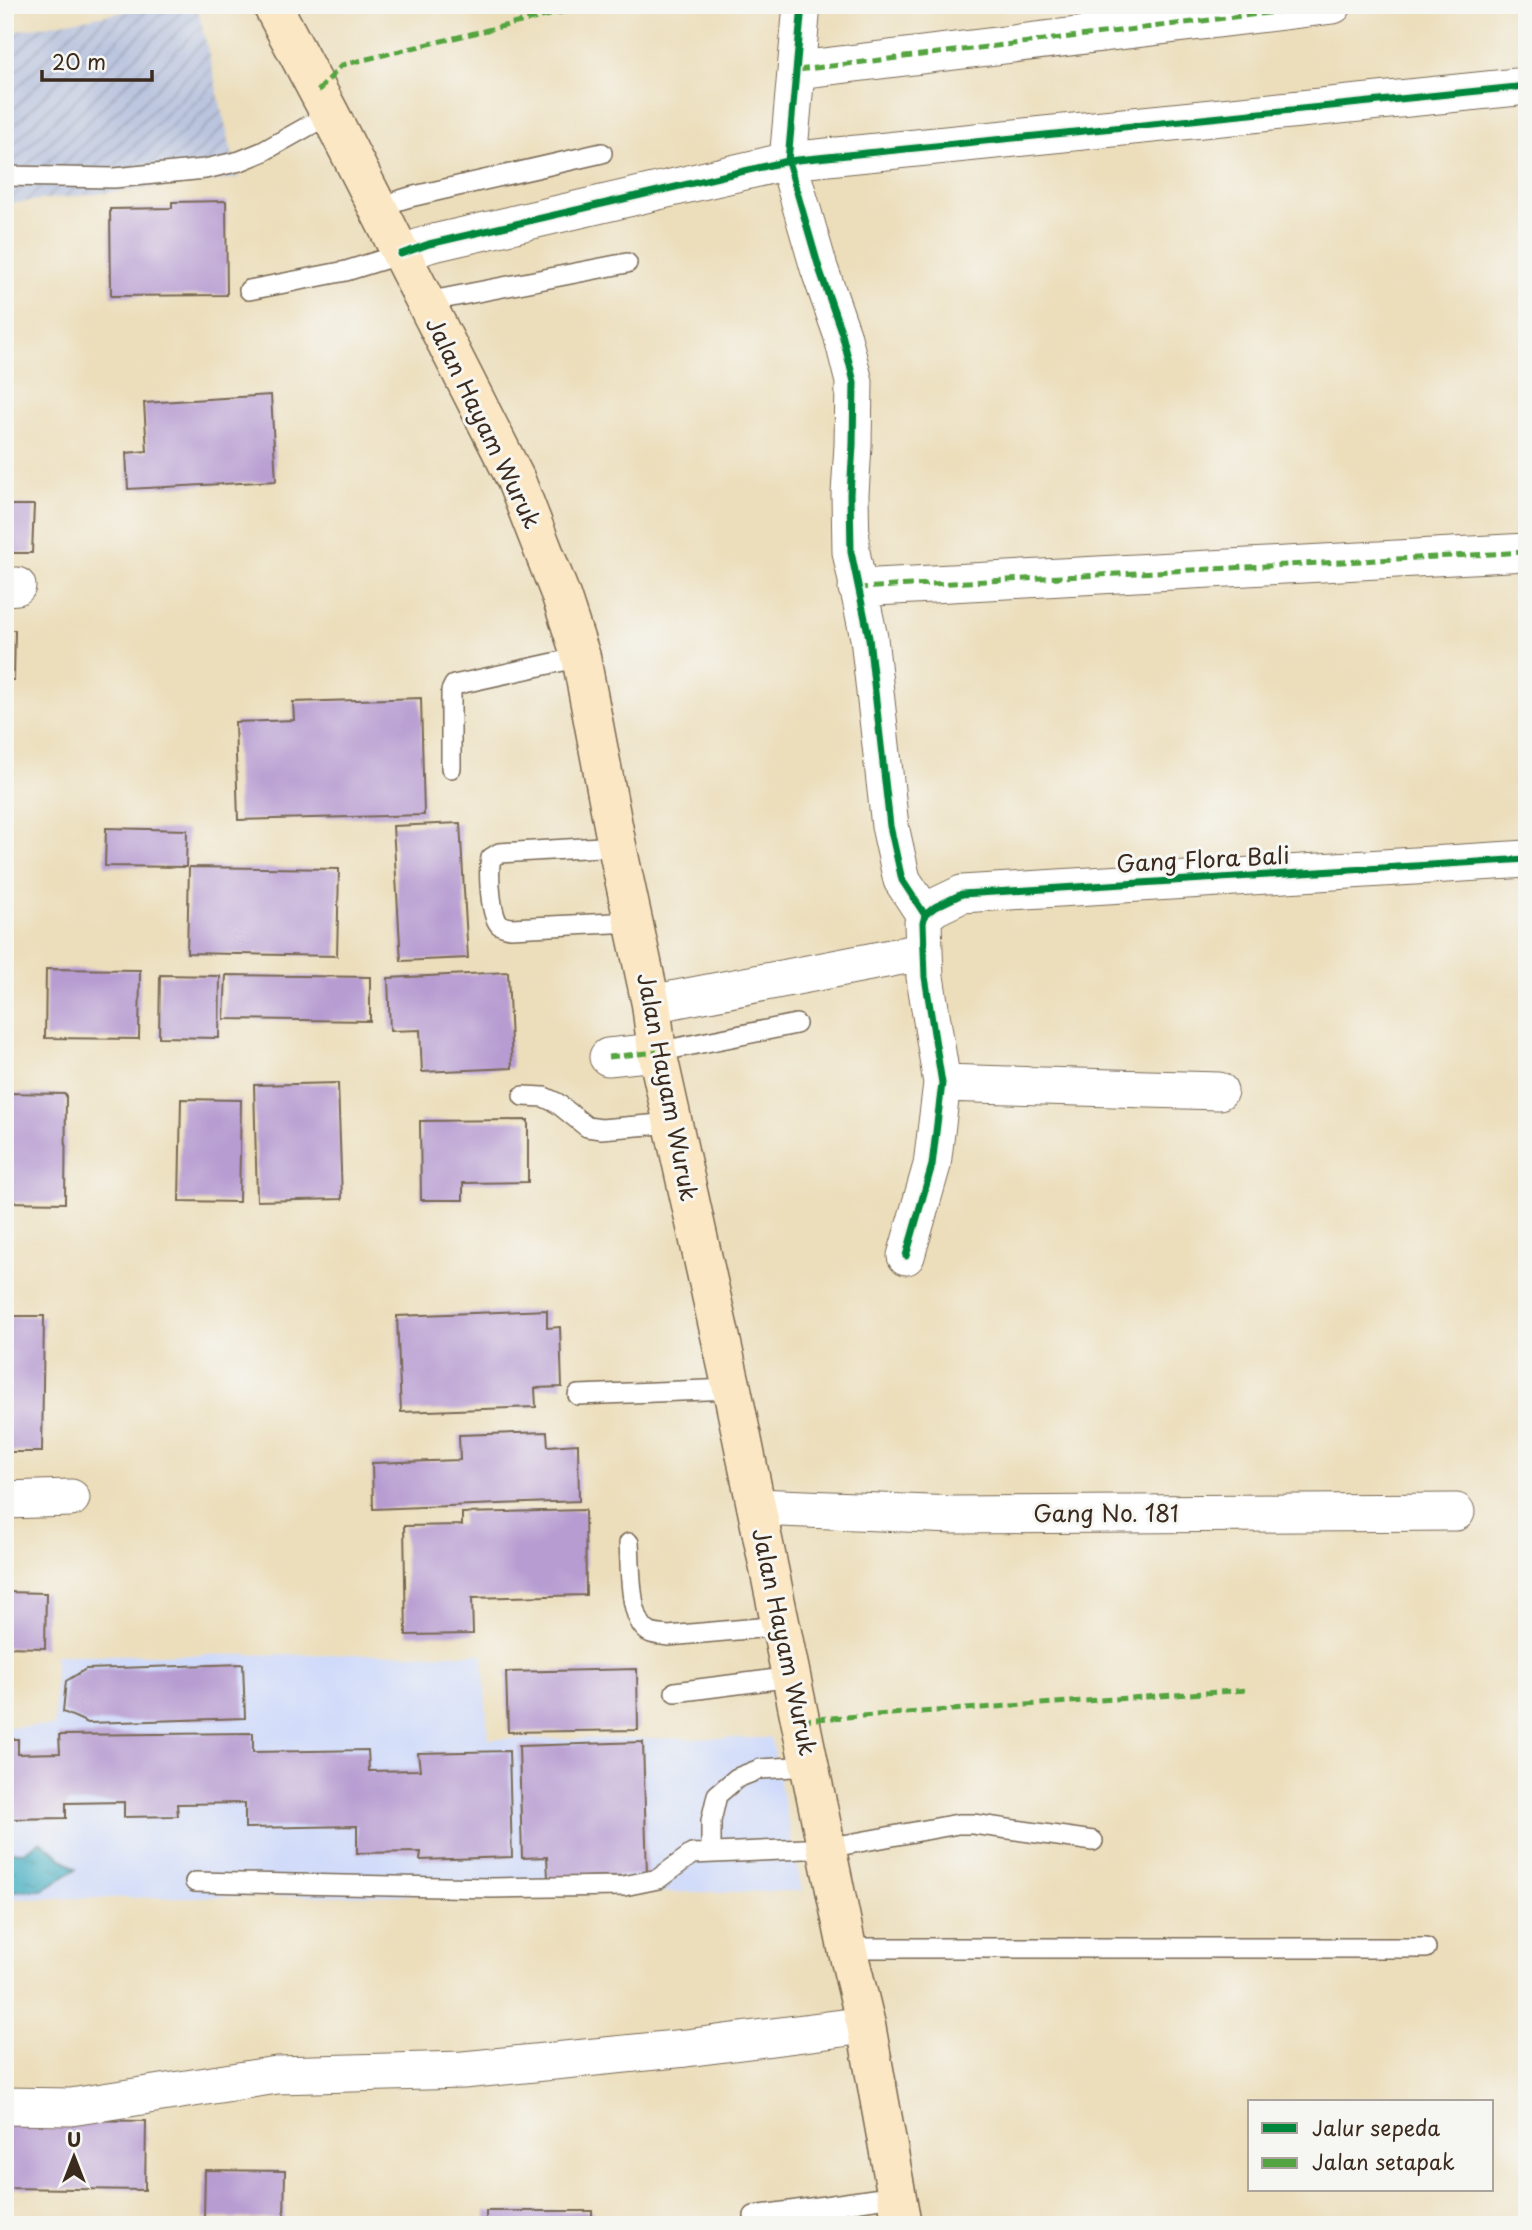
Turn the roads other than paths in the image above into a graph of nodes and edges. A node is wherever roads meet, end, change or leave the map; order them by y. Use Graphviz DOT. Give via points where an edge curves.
graph roads {
  1 [pos="272,5"];
  2 [pos="802,5"];
  3 [pos="1333,5"];
  4 [pos="797,70"];
  5 [pos="1527,86"];
  6 [pos="330,114"];
  7 [pos="602,153"];
  8 [pos="788,161"];
  9 [pos="5,176"];
  10 [pos="377,207"];
  11 [pos="401,254"];
  12 [pos="627,263"];
  13 [pos="249,290"];
  14 [pos="426,302"];
  15 [pos="1527,552"];
  16 [pos="857,588"];
  17 [pos="581,657"];
  18 [pos="451,768"];
  19 [pos="617,846"];
  20 [pos="1527,859"];
  21 [pos="925,915"];
  22 [pos="634,922"];
  23 [pos="922,952"];
  24 [pos="651,1004"];
  25 [pos="796,1024"];
  26 [pos="657,1052"];
  27 [pos="608,1057"];
  28 [pos="942,1083"];
  29 [pos="1219,1091"];
  30 [pos="523,1096"];
  31 [pos="673,1123"];
  32 [pos="906,1256"];
  33 [pos="732,1389"];
  34 [pos="578,1395"];
  35 [pos="71,1498"];
  36 [pos="5,1500"];
  37 [pos="756,1507"];
  38 [pos="1456,1511"];
  39 [pos="629,1543"];
  40 [pos="782,1626"];
  41 [pos="792,1677"];
  42 [pos="675,1692"];
  43 [pos="810,1766"];
  44 [pos="1093,1841"];
  45 [pos="827,1848"];
  46 [pos="711,1852"];
  47 [pos="195,1882"];
  48 [pos="847,1948"];
  49 [pos="1426,1948"];
  50 [pos="866,2025"];
  51 [pos="5,2106"];
  52 [pos="898,2210"];
  53 [pos="754,2216"];
  1 -- 6 [label="main road, Jalan Hayam Wuruk"];
  2 -- 4 [label="street"];
  3 -- 4 [label="street"];
  4 -- 8 [label="street"];
  5 -- 8 [label="street"];
  6 -- 9 [label="lane" via="262,152 205,169 114,178"];
  6 -- 10 [label="main road, Jalan Hayam Wuruk"];
  7 -- 10 [label="lane"];
  8 -- 11 [label="street"];
  8 -- 16 [label="street" via="854,382 850,506"];
  10 -- 11 [label="main road, Jalan Hayam Wuruk"];
  11 -- 13 [label="lane" via="346,271"];
  11 -- 14 [label="main road, Jalan Hayam Wuruk"];
  12 -- 14 [label="lane"];
  14 -- 17 [label="main road, Jalan Hayam Wuruk" via="515,478"];
  15 -- 16 [label="street"];
  16 -- 21 [label="street" via="869,638 890,826 902,880"];
  17 -- 18 [label="lane" via="454,685 450,691"];
  17 -- 19 [label="main road, Jalan Hayam Wuruk"];
  19 -- 22 [label="main road, Jalan Hayam Wuruk"];
  19 -- 22 [label="lane" via="499,853 491,858 489,867 494,916 501,926 511,928"];
  20 -- 21 [label="street, Gang Flora Bali" via="962,894"];
  21 -- 23 [label="street"];
  22 -- 24 [label="main road, Jalan Hayam Wuruk"];
  23 -- 24 [label="street"];
  23 -- 28 [label="street"];
  24 -- 26 [label="main road, Jalan Hayam Wuruk"];
  25 -- 26 [label="lane"];
  26 -- 27 [label="street"];
  26 -- 31 [label="main road, Jalan Hayam Wuruk"];
  28 -- 29 [label="street"];
  28 -- 32 [label="street" via="932,1165"];
  30 -- 31 [label="lane" via="557,1103 587,1128"];
  31 -- 33 [label="main road, Jalan Hayam Wuruk"];
  33 -- 34 [label="lane"];
  33 -- 37 [label="main road, Jalan Hayam Wuruk"];
  35 -- 36 [label="street"];
  37 -- 38 [label="street, Gang No. 181" via="954,1515"];
  37 -- 40 [label="main road, Jalan Hayam Wuruk"];
  39 -- 40 [label="lane" via="635,1611 640,1625 651,1633 668,1636"];
  40 -- 41 [label="main road, Jalan Hayam Wuruk"];
  41 -- 42 [label="lane"];
  41 -- 43 [label="main road, Jalan Hayam Wuruk"];
  43 -- 45 [label="main road, Jalan Hayam Wuruk"];
  43 -- 46 [label="lane" via="760,1769 737,1778 717,1795"];
  44 -- 45 [label="lane" via="958,1824"];
  45 -- 46 [label="lane"];
  45 -- 48 [label="main road, Jalan Hayam Wuruk"];
  46 -- 47 [label="lane" via="692,1854 658,1879 624,1886"];
  48 -- 49 [label="lane"];
  48 -- 50 [label="main road, Jalan Hayam Wuruk"];
  50 -- 51 [label="street" via="463,2070 277,2075 71,2107"];
  50 -- 52 [label="main road, Jalan Hayam Wuruk"];
  52 -- 53 [label="lane"];
}
